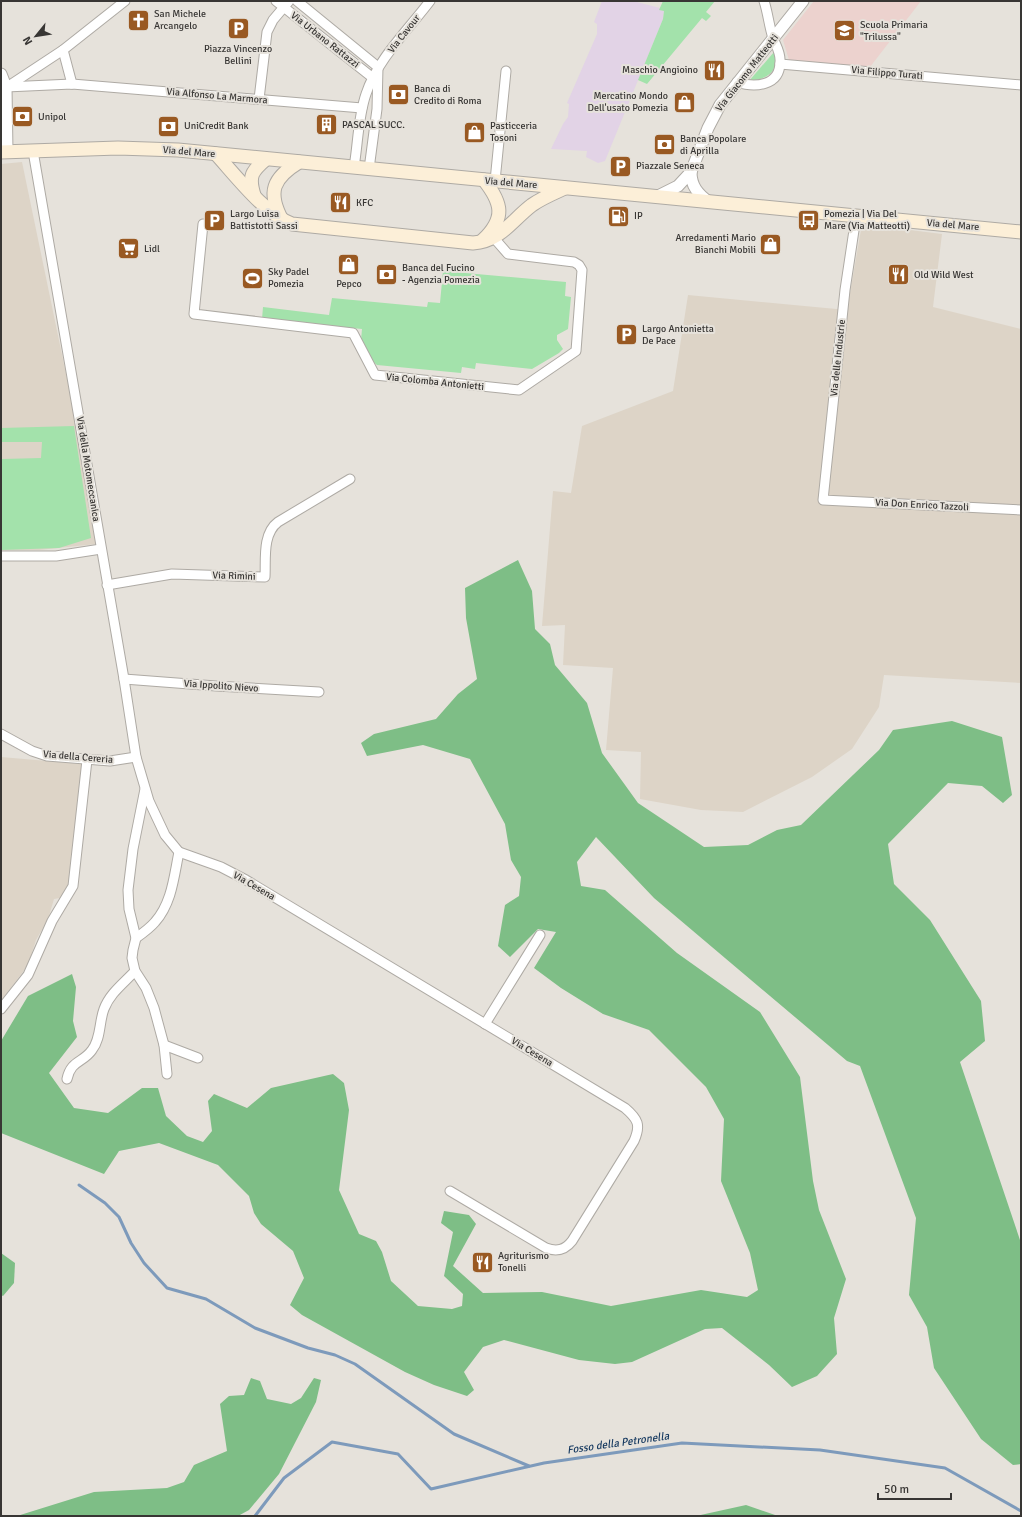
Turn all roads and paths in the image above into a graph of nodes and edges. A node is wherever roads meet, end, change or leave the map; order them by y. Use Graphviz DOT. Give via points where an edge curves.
graph roads {
  1 [pos="126,1"];
  2 [pos="276,1"];
  3 [pos="297,1"];
  4 [pos="430,1"];
  5 [pos="764,1"];
  6 [pos="804,1"];
  7 [pos="286,4"];
  8 [pos="773,38"];
  9 [pos="63,50"];
  10 [pos="780,64"];
  11 [pos="378,67"];
  12 [pos="506,71"];
  13 [pos="1,74"];
  14 [pos="373,78"];
  15 [pos="737,82"];
  16 [pos="72,84"];
  17 [pos="1021,85"];
  18 [pos="6,87"];
  19 [pos="259,99"];
  20 [pos="362,108"];
  21 [pos="33,151"];
  22 [pos="4,152"];
  23 [pos="216,154"];
  24 [pos="266,159"];
  25 [pos="299,162"];
  26 [pos="354,168"];
  27 [pos="369,169"];
  28 [pos="691,172"];
  29 [pos="489,180"];
  30 [pos="518,183"];
  31 [pos="542,185"];
  32 [pos="565,188"];
  33 [pos="254,195"];
  34 [pos="658,196"];
  35 [pos="709,202"];
  36 [pos="532,206"];
  37 [pos="856,217"];
  38 [pos="283,221"];
  39 [pos="203,224"];
  40 [pos="1021,232"];
  41 [pos="494,238"];
  42 [pos="480,242"];
  43 [pos="350,479"];
  44 [pos="823,500"];
  45 [pos="1021,510"];
  46 [pos="101,549"];
  47 [pos="1,556"];
  48 [pos="107,585"];
  49 [pos="124,679"];
  50 [pos="318,692"];
  51 [pos="1,734"];
  52 [pos="136,757"];
  53 [pos="87,760"];
  54 [pos="145,787"];
  55 [pos="179,852"];
  56 [pos="540,935"];
  57 [pos="136,938"];
  58 [pos="135,971"];
  59 [pos="1,1009"];
  60 [pos="485,1024"];
  61 [pos="164,1045"];
  62 [pos="198,1058"];
  63 [pos="167,1074"];
  64 [pos="67,1079"];
  65 [pos="450,1191"];
  1 -- 9 [label="street"];
  2 -- 7 [label="street, Via Urbano Rattazzi"];
  3 -- 11 [label="street, Via Urbano Rattazzi"];
  4 -- 11 [label="street, Via Cavour"];
  5 -- 8 [label="street"];
  6 -- 8 [label="street, Via Giacomo Matteotti"];
  7 -- 14 [label="street, Via Urbano Rattazzi"];
  7 -- 19 [label="street" via="269,26"];
  8 -- 10 [label="street" via="779,51"];
  8 -- 15 [label="street, Via Giacomo Matteotti"];
  9 -- 16 [label="street"];
  9 -- 18 [label="street"];
  10 -- 15 [label="street" via="774,78 766,83 751,86"];
  10 -- 17 [label="street, Via Filippo Turati"];
  11 -- 14 [label="street, Via Cavour"];
  11 -- 27 [label="street"];
  12 -- 29 [label="street"];
  13 -- 18 [label="street"];
  14 -- 20 [label="street, Via Cavour"];
  15 -- 28 [label="street, Via Giacomo Matteotti" via="711,120"];
  16 -- 18 [label="street, Via Alfonso La Marmora"];
  16 -- 19 [label="street, Via Alfonso La Marmora"];
  18 -- 22 [label="street"];
  19 -- 20 [label="street, Via Alfonso La Marmora"];
  20 -- 26 [label="street, Via Cavour"];
  21 -- 22 [label="main road, Via del Mare"];
  21 -- 23 [label="main road, Via del Mare" via="118,148"];
  21 -- 46 [label="street, Via della Motomeccanica"];
  23 -- 24 [label="main road, Via del Mare"];
  23 -- 33 [label="main road"];
  24 -- 25 [label="main road, Via del Mare"];
  24 -- 33 [label="main road" via="255,169 251,177"];
  25 -- 26 [label="main road, Via del Mare"];
  25 -- 38 [label="main road" via="279,176 274,190 276,207"];
  26 -- 27 [label="main road, Via del Mare"];
  27 -- 29 [label="main road, Via del Mare"];
  28 -- 34 [label="street, Via Giacomo Matteotti" via="678,186"];
  28 -- 35 [label="street" via="695,190"];
  29 -- 30 [label="main road, Via del Mare"];
  29 -- 42 [label="main road" via="499,207 494,227"];
  30 -- 31 [label="main road, Via del Mare"];
  30 -- 36 [label="main road" via="528,193"];
  31 -- 32 [label="main road, Via del Mare"];
  31 -- 36 [label="main road"];
  32 -- 34 [label="main road, Via del Mare"];
  32 -- 36 [label="main road"];
  33 -- 38 [label="main road"];
  34 -- 35 [label="main road, Via del Mare"];
  35 -- 37 [label="main road, Via del Mare"];
  36 -- 41 [label="main road"];
  37 -- 40 [label="main road, Via del Mare"];
  37 -- 44 [label="street, Via delle Industrie" via="845,290"];
  38 -- 42 [label="main road" via="292,224"];
  39 -- 41 [label="street, Via Colomba Antonietti" via="194,314 353,333 374,376 519,390 576,351 582,270 574,262 508,254"];
  41 -- 42 [label="main road"];
  43 -- 48 [label="street, Via Rimini" via="272,527 268,538 265,577 166,575"];
  44 -- 45 [label="street, Via Don Enrico Tazzoli"];
  46 -- 47 [label="street" via="56,556"];
  46 -- 48 [label="street, Via della Motomeccanica"];
  48 -- 49 [label="street, Via della Motomeccanica"];
  49 -- 50 [label="street, Via Ippolito Nievo"];
  49 -- 52 [label="street, Via della Motomeccanica"];
  51 -- 53 [label="street, Via della Cereria" via="42,755"];
  52 -- 53 [label="street, Via della Cereria" via="117,761"];
  52 -- 54 [label="street, Via della Motomeccanica"];
  53 -- 59 [label="street" via="72,886 52,921 28,975"];
  54 -- 55 [label="street, Via della Motomeccanica" via="160,825 168,840"];
  54 -- 57 [label="street, Via della Motomeccanica" via="128,890 129,909"];
  55 -- 57 [label="street" via="166,904 154,924"];
  55 -- 60 [label="street, Via Cesena" via="221,867 246,880"];
  56 -- 60 [label="street"];
  57 -- 58 [label="street, Via della Motomeccanica" via="132,954"];
  58 -- 61 [label="street, Via della Motomeccanica" via="150,996"];
  58 -- 64 [label="street" via="109,999 95,1046 87,1056 71,1067"];
  60 -- 65 [label="street, Via Cesena" via="625,1108 636,1119 638,1130 634,1141 572,1241 560,1250 543,1246"];
  61 -- 62 [label="street"];
  61 -- 63 [label="street, Via della Motomeccanica"];
}
